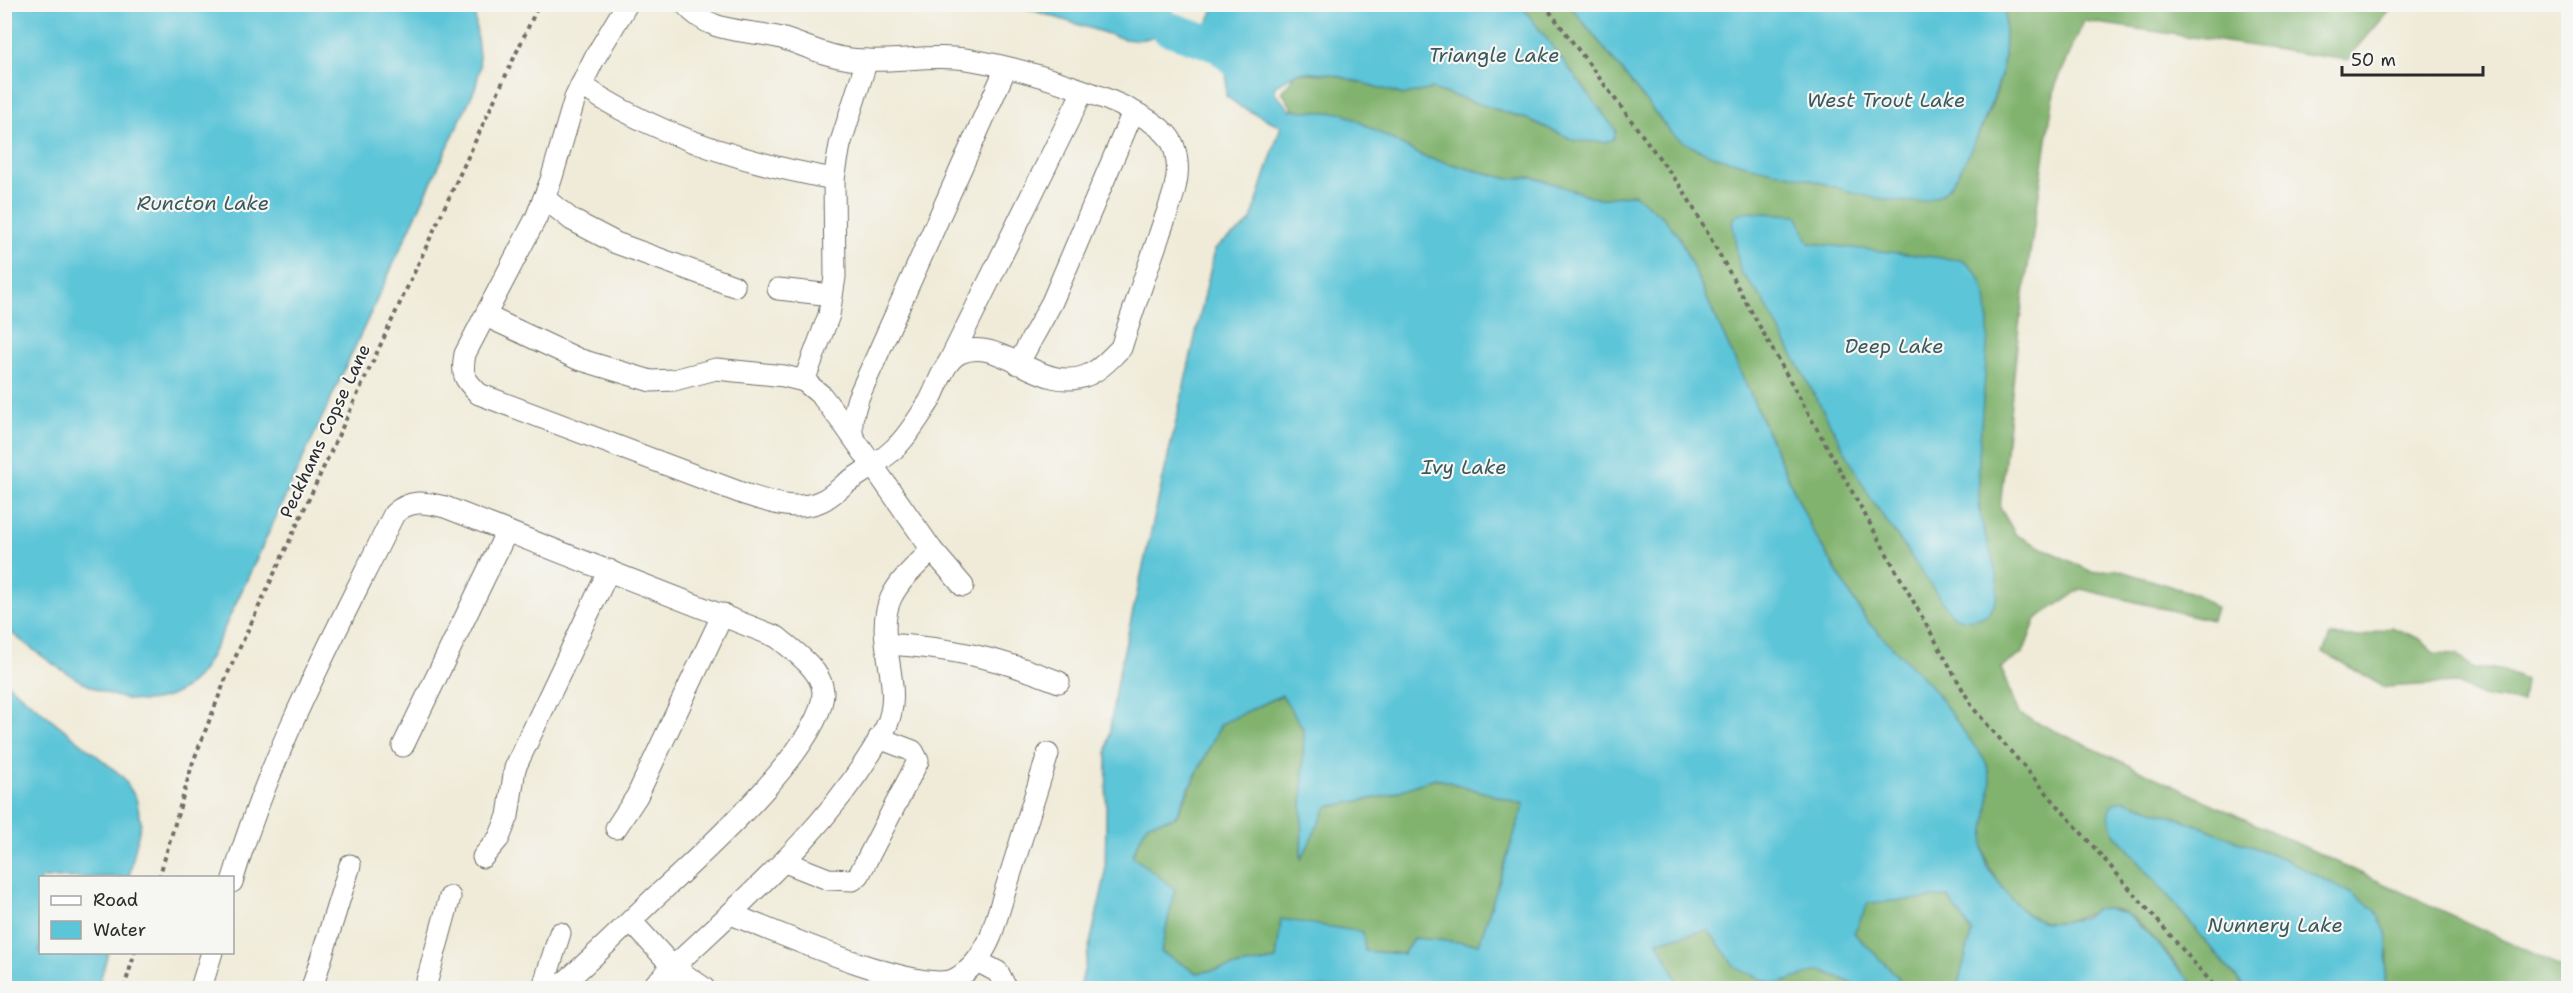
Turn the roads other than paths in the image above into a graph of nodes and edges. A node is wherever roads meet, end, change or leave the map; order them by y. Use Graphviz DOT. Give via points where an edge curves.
graph roads {
  1 [pos="627,4"];
  2 [pos="685,4"];
  3 [pos="867,60"];
  4 [pos="1006,68"];
  5 [pos="581,86"];
  6 [pos="1083,91"];
  7 [pos="1133,112"];
  8 [pos="834,179"];
  9 [pos="544,198"];
  10 [pos="734,286"];
  11 [pos="778,290"];
  12 [pos="832,295"];
  13 [pos="486,316"];
  14 [pos="949,362"];
  15 [pos="1018,364"];
  16 [pos="804,381"];
  17 [pos="852,436"];
  18 [pos="872,464"];
  19 [pos="507,531"];
  20 [pos="932,550"];
  21 [pos="609,570"];
  22 [pos="963,586"];
  23 [pos="723,614"];
  24 [pos="887,644"];
  25 [pos="1059,682"];
  26 [pos="881,734"];
  27 [pos="403,746"];
  28 [pos="917,746"];
  29 [pos="1048,754"];
  30 [pos="616,828"];
  31 [pos="483,857"];
  32 [pos="785,862"];
  33 [pos="350,865"];
  34 [pos="234,876"];
  35 [pos="450,897"];
  36 [pos="731,914"];
  37 [pos="631,921"];
  38 [pos="560,933"];
  39 [pos="211,954"];
  40 [pos="977,961"];
  41 [pos="673,967"];
  42 [pos="201,988"];
  43 [pos="312,988"];
  44 [pos="425,988"];
  45 [pos="544,988"];
  46 [pos="558,988"];
  47 [pos="651,988"];
  48 [pos="704,988"];
  49 [pos="1005,988"];
  1 -- 5 [label="street"];
  2 -- 3 [label="street" via="712,25 780,38 821,54"];
  3 -- 4 [label="street" via="937,57"];
  3 -- 8 [label="street" via="840,145"];
  4 -- 6 [label="street"];
  4 -- 17 [label="street" via="858,398"];
  5 -- 8 [label="street" via="614,108 663,130 787,171"];
  5 -- 9 [label="street"];
  6 -- 7 [label="street"];
  6 -- 14 [label="street"];
  7 -- 15 [label="street" via="1052,302"];
  7 -- 15 [label="street" via="1167,134 1178,165 1173,193 1121,348 1090,375 1076,379 1060,380"];
  8 -- 12 [label="street"];
  9 -- 10 [label="street" via="572,220 616,243"];
  9 -- 13 [label="street"];
  11 -- 12 [label="street"];
  12 -- 16 [label="street" via="829,315"];
  13 -- 16 [label="street" via="578,359 651,381 674,380 716,369"];
  13 -- 18 [label="street" via="465,354 462,369 466,381 478,394 778,505 819,502"];
  14 -- 15 [label="street" via="960,353 973,350 989,351"];
  14 -- 18 [label="street" via="911,431 896,448"];
  16 -- 17 [label="street" via="821,395"];
  17 -- 18 [label="street"];
  18 -- 20 [label="street"];
  19 -- 21 [label="street"];
  19 -- 27 [label="street"];
  19 -- 34 [label="street" via="430,503 414,502 394,514 282,741"];
  20 -- 22 [label="street"];
  20 -- 24 [label="street" via="900,583 890,600"];
  21 -- 23 [label="street"];
  21 -- 31 [label="street" via="515,768 508,816 499,838"];
  23 -- 30 [label="street" via="637,796"];
  23 -- 37 [label="street" via="777,637 802,658 823,691 820,710 796,750 743,815"];
  24 -- 25 [label="street" via="970,653 1018,665"];
  24 -- 26 [label="street" via="891,708"];
  26 -- 28 [label="street"];
  26 -- 32 [label="street" via="846,789"];
  26 -- 32 [label="street" via="913,751 918,761 860,875 853,880 828,879"];
  29 -- 40 [label="street" via="991,936"];
  32 -- 36 [label="street"];
  33 -- 43 [label="street"];
  35 -- 44 [label="street"];
  36 -- 40 [label="street" via="888,974 926,982 951,981"];
  36 -- 41 [label="street"];
  37 -- 41 [label="street"];
  37 -- 46 [label="street"];
  38 -- 45 [label="street"];
  39 -- 42 [label="street"];
  40 -- 49 [label="street" via="998,972"];
  41 -- 47 [label="street"];
  41 -- 48 [label="street"];
}
